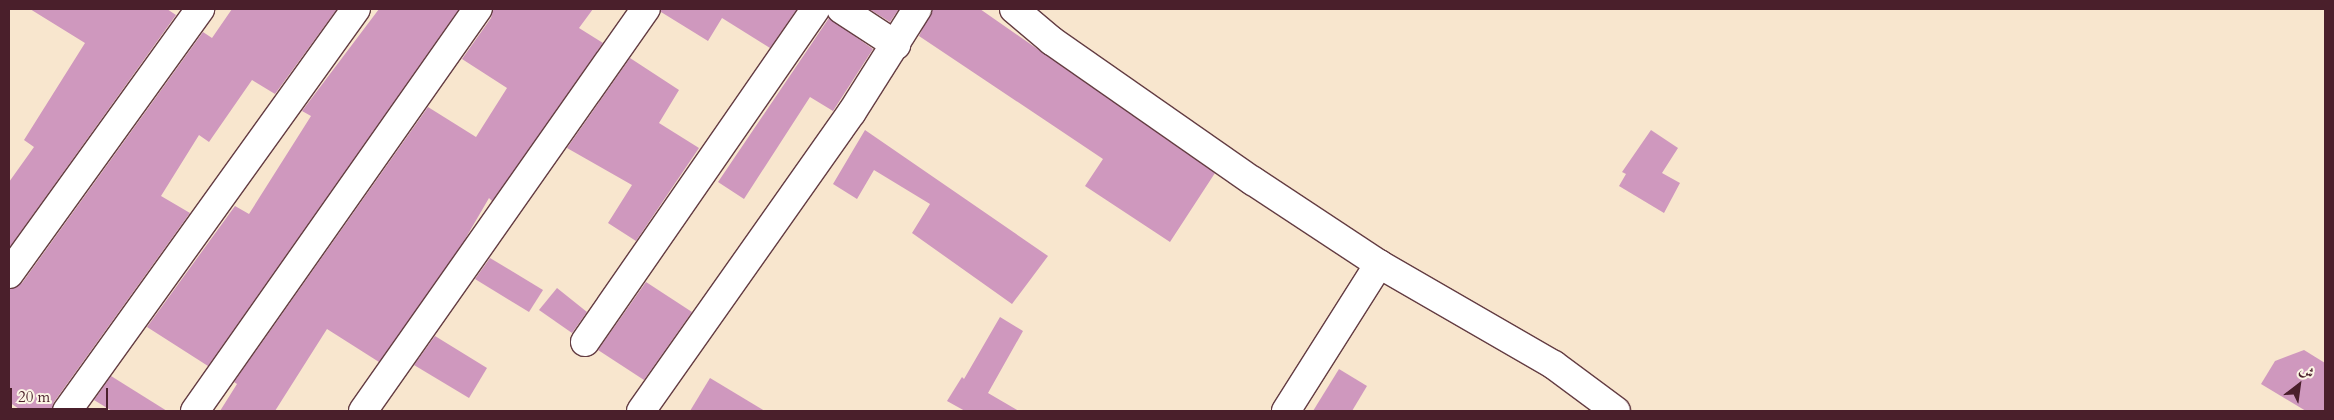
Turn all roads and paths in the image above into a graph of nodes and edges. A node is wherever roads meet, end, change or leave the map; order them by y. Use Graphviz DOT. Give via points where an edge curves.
graph roads {
  1 [pos="200,9"];
  2 [pos="356,9"];
  3 [pos="478,9"];
  4 [pos="646,9"];
  5 [pos="816,9"];
  6 [pos="841,9"];
  7 [pos="917,9"];
  8 [pos="1014,9"];
  9 [pos="896,45"];
  10 [pos="1379,264"];
  11 [pos="9,274"];
  12 [pos="585,342"];
  13 [pos="67,411"];
  14 [pos="195,411"];
  15 [pos="363,411"];
  16 [pos="641,411"];
  17 [pos="1286,411"];
  18 [pos="1616,411"];
  1 -- 11 [label="street"];
  2 -- 13 [label="street"];
  3 -- 14 [label="street"];
  4 -- 15 [label="street"];
  5 -- 12 [label="street"];
  6 -- 9 [label="street"];
  7 -- 9 [label="street"];
  8 -- 10 [label="street" via="1052,42"];
  9 -- 16 [label="street"];
  10 -- 17 [label="street"];
  10 -- 18 [label="street" via="1554,365"];
}
